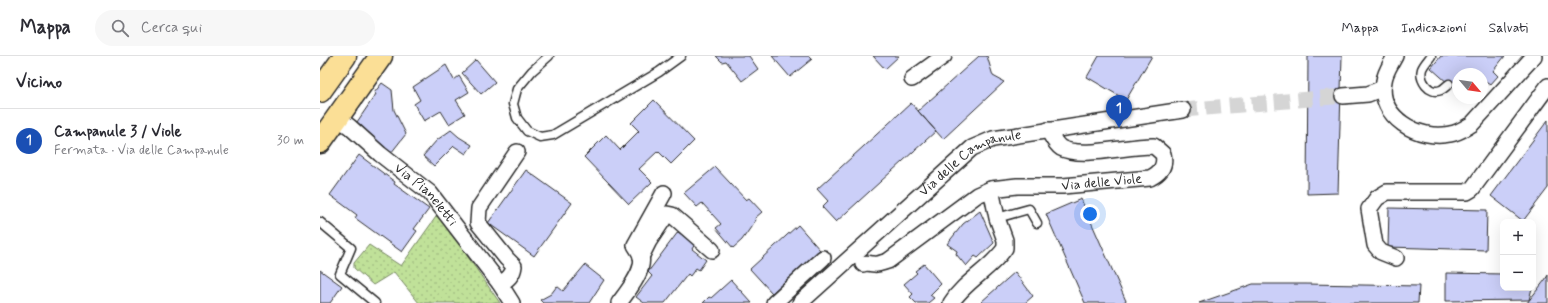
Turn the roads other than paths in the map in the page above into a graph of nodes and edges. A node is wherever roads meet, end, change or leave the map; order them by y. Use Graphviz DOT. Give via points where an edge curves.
graph roads {
  1 [pos="345,56"];
  2 [pos="381,56"];
  3 [pos="549,56"];
  4 [pos="681,56"];
  5 [pos="944,56"];
  6 [pos="1395,56"];
  7 [pos="1431,56"];
  8 [pos="1534,56"];
  9 [pos="912,79"];
  10 [pos="1449,84"];
  11 [pos="1548,86"];
  12 [pos="1383,88"];
  13 [pos="320,91"];
  14 [pos="1343,96"];
  15 [pos="1183,110"];
  16 [pos="338,118"];
  17 [pos="1048,130"];
  18 [pos="320,142"];
  19 [pos="517,152"];
  20 [pos="991,189"];
  21 [pos="664,193"];
  22 [pos="997,218"];
  23 [pos="320,222"];
  24 [pos="1037,223"];
  25 [pos="712,250"];
  26 [pos="642,257"];
  27 [pos="823,258"];
  28 [pos="1396,258"];
  29 [pos="863,264"];
  30 [pos="506,294"];
  31 [pos="375,303"];
  32 [pos="521,303"];
  33 [pos="619,303"];
  34 [pos="774,303"];
  35 [pos="800,303"];
  36 [pos="951,303"];
  1 -- 13 [label="main road"];
  2 -- 16 [label="main road"];
  3 -- 4 [label="lane" via="517,89 513,104 517,118 527,131 540,137 553,135"];
  5 -- 9 [label="street"];
  6 -- 12 [label="street"];
  7 -- 10 [label="lane" via="1422,70 1423,83 1437,91"];
  8 -- 12 [label="street" via="1472,124 1450,134 1427,134 1404,125 1388,108"];
  11 -- 28 [label="street" via="1472,189 1467,192 1387,192 1377,198 1369,209 1375,245 1381,252"];
  12 -- 14 [label="street" via="1368,94"];
  15 -- 17 [label="street, Via delle Campanule"];
  16 -- 18 [label="main road"];
  16 -- 30 [label="street, Via Pianeletti" via="430,193"];
  17 -- 20 [label="street, Via delle Viole" via="1061,148 1079,152 1154,146 1163,154 1164,164 1159,173 1150,178"];
  17 -- 35 [label="street, Via delle Campanule" via="993,139 972,148"];
  19 -- 30 [label="street, Via Pianeletti" via="479,208 478,223 514,266"];
  20 -- 22 [label="street"];
  20 -- 29 [label="street, Via delle Viole" via="977,195 888,261 880,264"];
  21 -- 26 [label="street" via="635,245"];
  22 -- 24 [label="lane" via="1029,209"];
  22 -- 36 [label="street" via="1005,240 1005,248"];
  23 -- 31 [label="lane" via="351,248 340,274"];
  25 -- 26 [label="street" via="672,214 667,214"];
  26 -- 33 [label="street" via="635,279"];
  27 -- 34 [label="street"];
  30 -- 32 [label="street, Via Pianeletti"];
}
